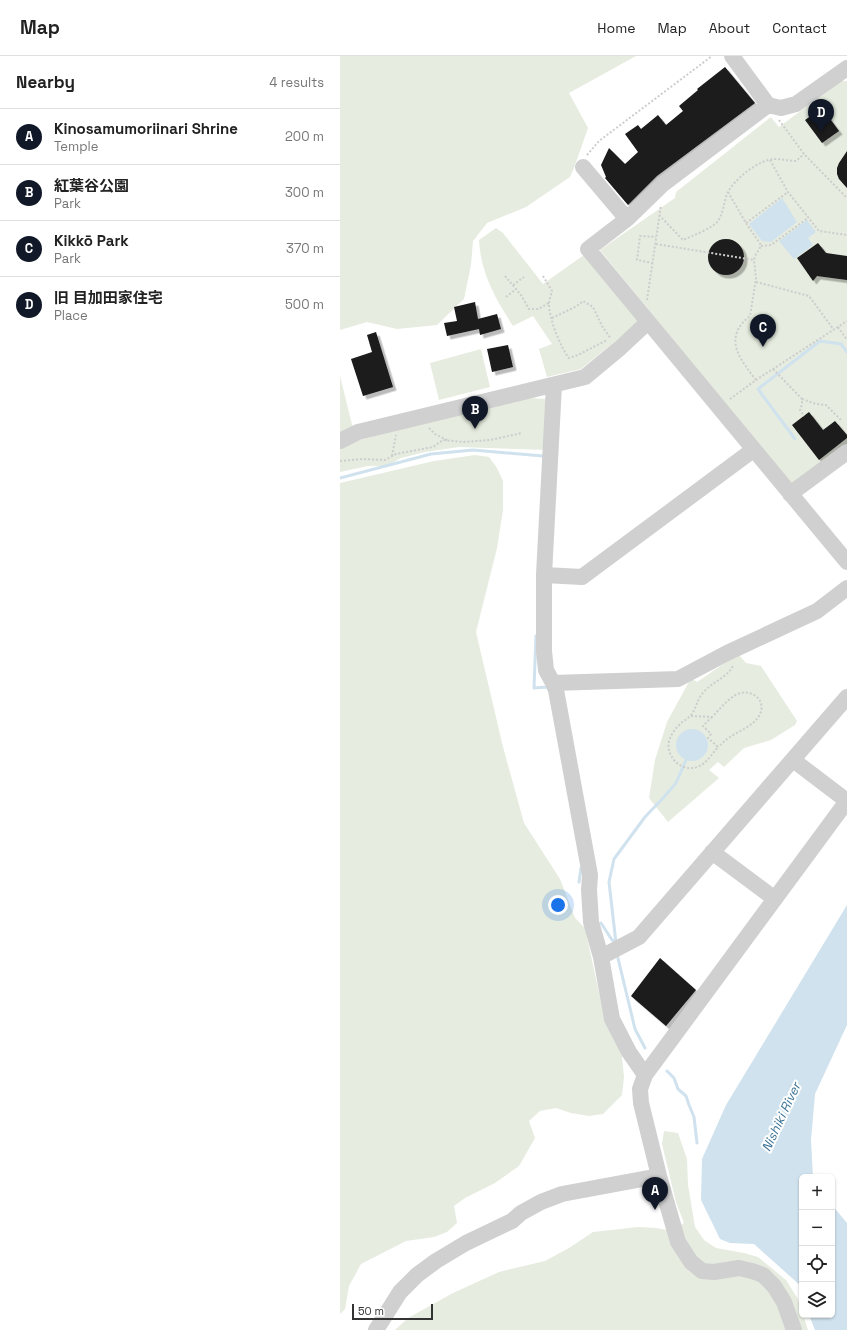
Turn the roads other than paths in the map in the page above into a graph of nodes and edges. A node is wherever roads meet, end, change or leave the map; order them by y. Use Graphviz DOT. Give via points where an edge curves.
graph roads {
  1 [pos="732,56"];
  2 [pos="847,68"];
  3 [pos="768,105"];
  4 [pos="583,167"];
  5 [pos="627,219"];
  6 [pos="648,322"];
  7 [pos="554,384"];
  8 [pos="340,441"];
  9 [pos="753,450"];
  10 [pos="847,452"];
  11 [pos="790,494"];
  12 [pos="847,562"];
  13 [pos="544,575"];
  14 [pos="847,588"];
  15 [pos="553,683"];
  16 [pos="847,697"];
  17 [pos="793,760"];
  18 [pos="847,801"];
  19 [pos="712,852"];
  20 [pos="775,899"];
  21 [pos="601,957"];
  22 [pos="645,1075"];
  23 [pos="659,1176"];
  24 [pos="376,1330"];
  25 [pos="794,1330"];
  1 -- 3 [label="street"];
  2 -- 3 [label="street" via="796,104 781,108"];
  3 -- 5 [label="street" via="663,184"];
  4 -- 5 [label="street"];
  5 -- 6 [label="street" via="588,249"];
  6 -- 7 [label="street" via="615,344 585,377"];
  6 -- 9 [label="street"];
  7 -- 8 [label="street" via="358,432"];
  7 -- 13 [label="street"];
  9 -- 11 [label="street"];
  9 -- 13 [label="street" via="582,578"];
  10 -- 11 [label="street"];
  11 -- 12 [label="street"];
  13 -- 15 [label="street" via="544,651 546,670"];
  14 -- 15 [label="street" via="817,611 678,678"];
  15 -- 21 [label="street" via="585,840 590,875 591,922"];
  16 -- 17 [label="street"];
  17 -- 18 [label="street"];
  17 -- 19 [label="street"];
  18 -- 20 [label="street"];
  19 -- 20 [label="street"];
  19 -- 21 [label="street" via="639,937"];
  20 -- 22 [label="street"];
  21 -- 22 [label="street" via="612,1020"];
  22 -- 23 [label="street" via="640,1089 641,1103"];
  23 -- 24 [label="street" via="562,1194 541,1202 466,1243 417,1274 400,1292"];
  23 -- 25 [label="street" via="678,1242 691,1262 702,1271 738,1268 763,1276 774,1286 784,1302"];
}
